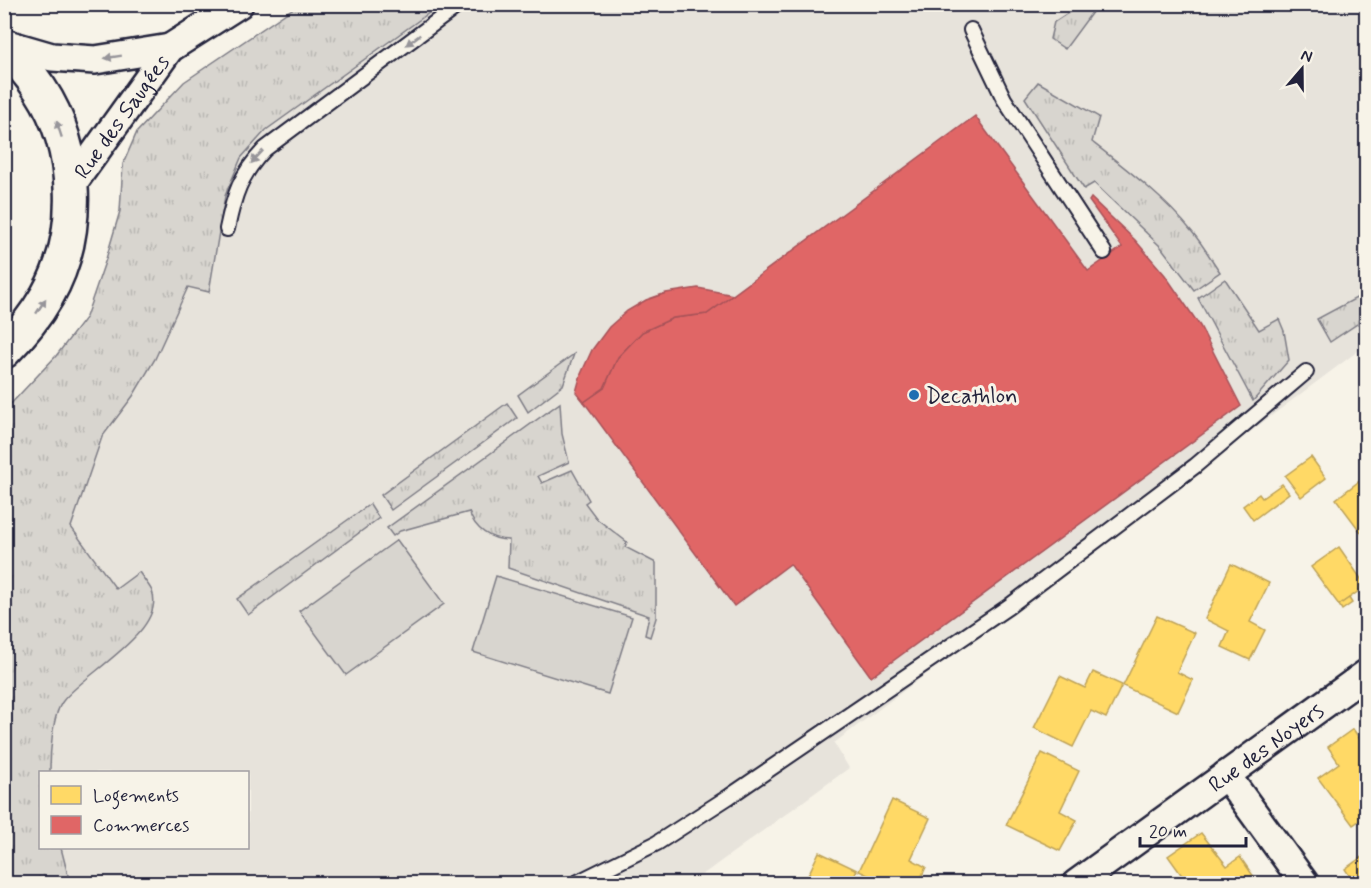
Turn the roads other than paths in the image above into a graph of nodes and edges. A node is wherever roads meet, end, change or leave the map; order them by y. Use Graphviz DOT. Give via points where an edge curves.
graph roads {
  1 [pos="239,4"];
  2 [pos="460,4"];
  3 [pos="971,30"];
  4 [pos="4,45"];
  5 [pos="170,48"];
  6 [pos="71,186"];
  7 [pos="227,229"];
  8 [pos="1104,252"];
  9 [pos="4,351"];
  10 [pos="1306,372"];
  11 [pos="1366,674"];
  12 [pos="1226,775"];
  13 [pos="574,884"];
  14 [pos="1076,884"];
  15 [pos="1305,884"];
  1 -- 5 [label="street, Rue des Saugées"];
  2 -- 7 [label="lane, one-way" via="264,149 238,186"];
  3 -- 8 [label="lane" via="1004,99"];
  5 -- 4 [label="street, Rue des Saugées, one-way" via="95,60 52,57"];
  6 -- 4 [label="main road, one-way" via="56,119 41,91"];
  5 -- 6 [label="street, Rue des Saugées"];
  9 -- 6 [label="main road, one-way" via="48,295 63,259 70,224"];
  10 -- 13 [label="lane" via="1195,466 1008,607 657,843"];
  11 -- 12 [label="street, Rue des Noyers"];
  12 -- 14 [label="street, Rue des Noyers"];
  12 -- 15 [label="street"];
}
